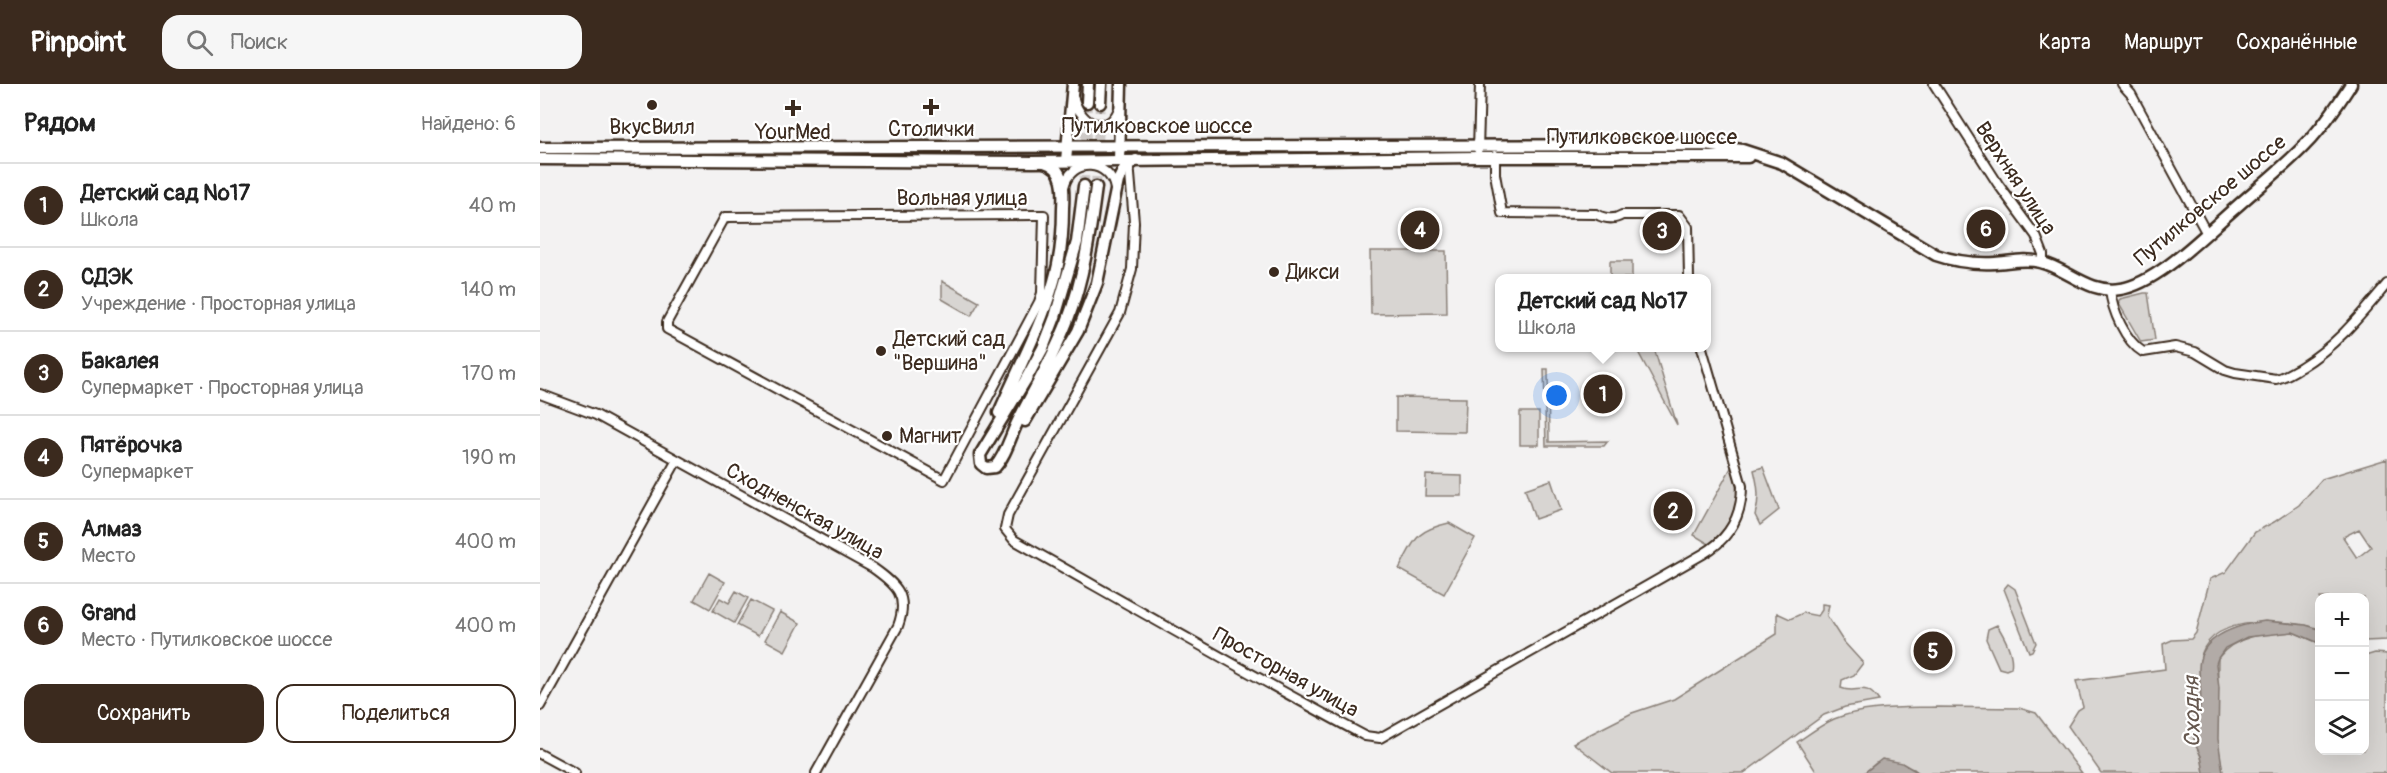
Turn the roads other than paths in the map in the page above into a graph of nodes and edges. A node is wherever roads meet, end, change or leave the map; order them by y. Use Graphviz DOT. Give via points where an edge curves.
graph roads {
  1 [pos="1088,84"];
  2 [pos="1101,84"];
  3 [pos="1121,84"];
  4 [pos="1480,84"];
  5 [pos="1934,84"];
  6 [pos="2122,84"];
  7 [pos="2351,84"];
  8 [pos="1073,89"];
  9 [pos="1087,102"];
  10 [pos="1100,103"];
  11 [pos="1120,106"];
  12 [pos="1479,144"];
  13 [pos="1494,144"];
  14 [pos="1067,146"];
  15 [pos="1119,146"];
  16 [pos="540,148"];
  17 [pos="1495,156"];
  18 [pos="1478,157"];
  19 [pos="540,159"];
  20 [pos="1772,159"];
  21 [pos="1044,161"];
  22 [pos="1066,161"];
  23 [pos="1128,161"];
  24 [pos="1084,186"];
  25 [pos="1096,187"];
  26 [pos="1064,190"];
  27 [pos="1115,194"];
  28 [pos="2206,232"];
  29 [pos="2043,262"];
  30 [pos="1689,274"];
  31 [pos="2387,284"];
  32 [pos="2110,290"];
  33 [pos="1703,352"];
  34 [pos="540,394"];
  35 [pos="981,452"];
  36 [pos="1002,456"];
  37 [pos="676,460"];
  38 [pos="944,480"];
  39 [pos="540,706"];
  40 [pos="540,754"];
  41 [pos="575,773"];
  42 [pos="816,773"];
  1 -- 9 [label="main road"];
  2 -- 10 [label="main road"];
  3 -- 11 [label="main road"];
  4 -- 12 [label="street"];
  5 -- 29 [label="street, Верхняя улица" via="2036,236"];
  6 -- 28 [label="street"];
  7 -- 28 [label="main road, Путилковское шоссе" via="2304,146"];
  8 -- 11 [label="street" via="1080,116 1092,123 1106,122"];
  8 -- 14 [label="main road"];
  11 -- 15 [label="main road"];
  12 -- 13 [label="main road, Путилковское шоссе"];
  12 -- 15 [label="main road, Путилковское шоссе"];
  12 -- 18 [label="street"];
  13 -- 17 [label="street"];
  13 -- 20 [label="main road, Путилковское шоссе" via="1705,145"];
  14 -- 15 [label="main road, Путилковское шоссе"];
  14 -- 16 [label="main road, Путилковское шоссе"];
  14 -- 22 [label="main road"];
  15 -- 23 [label="main road"];
  17 -- 18 [label="main road, Путилковское шоссе"];
  17 -- 20 [label="main road, Путилковское шоссе" via="1705,155"];
  17 -- 30 [label="street" via="1502,213 1596,214 1603,218 1679,215 1688,227"];
  18 -- 23 [label="main road, Путилковское шоссе"];
  19 -- 21 [label="main road, Путилковское шоссе"];
  20 -- 29 [label="main road, Путилковское шоссе" via="1936,255 1974,263"];
  21 -- 22 [label="main road, Путилковское шоссе"];
  21 -- 26 [label="main road" via="1058,171"];
  22 -- 23 [label="main road, Путилковское шоссе"];
  23 -- 27 [label="main road"];
  23 -- 33 [label="street, Просторная улица" via="1134,222 1132,269 1120,314 1008,515 1005,529 1014,540 1365,735 1380,738 1724,539 1737,520 1742,486"];
  24 -- 35 [label="main road" via="1077,242 1043,348"];
  25 -- 36 [label="main road" via="1089,243 1067,322"];
  26 -- 27 [label="street" via="1074,171 1094,165 1108,173"];
  26 -- 35 [label="main road" via="1060,252 1044,314"];
  27 -- 36 [label="main road" via="1097,283 1078,331"];
  28 -- 32 [label="main road, Путилковское шоссе" via="2141,283"];
  29 -- 32 [label="main road, Путилковское шоссе" via="2088,285"];
  31 -- 32 [label="street" via="2345,335 2313,360 2276,379 2225,370 2195,352 2175,347 2143,352 2120,323"];
  34 -- 37 [label="street, Сходненская улица" via="587,411"];
  35 -- 36 [label="main road" via="981,464 989,469"];
  37 -- 39 [label="street"];
  37 -- 42 [label="street, Сходненская улица" via="873,568 900,595 902,612 892,639"];
  38 -- 38 [label="street, Вольная улица" via="1039,302 1044,214 725,217 667,329"];
  40 -- 41 [label="street"];
}
